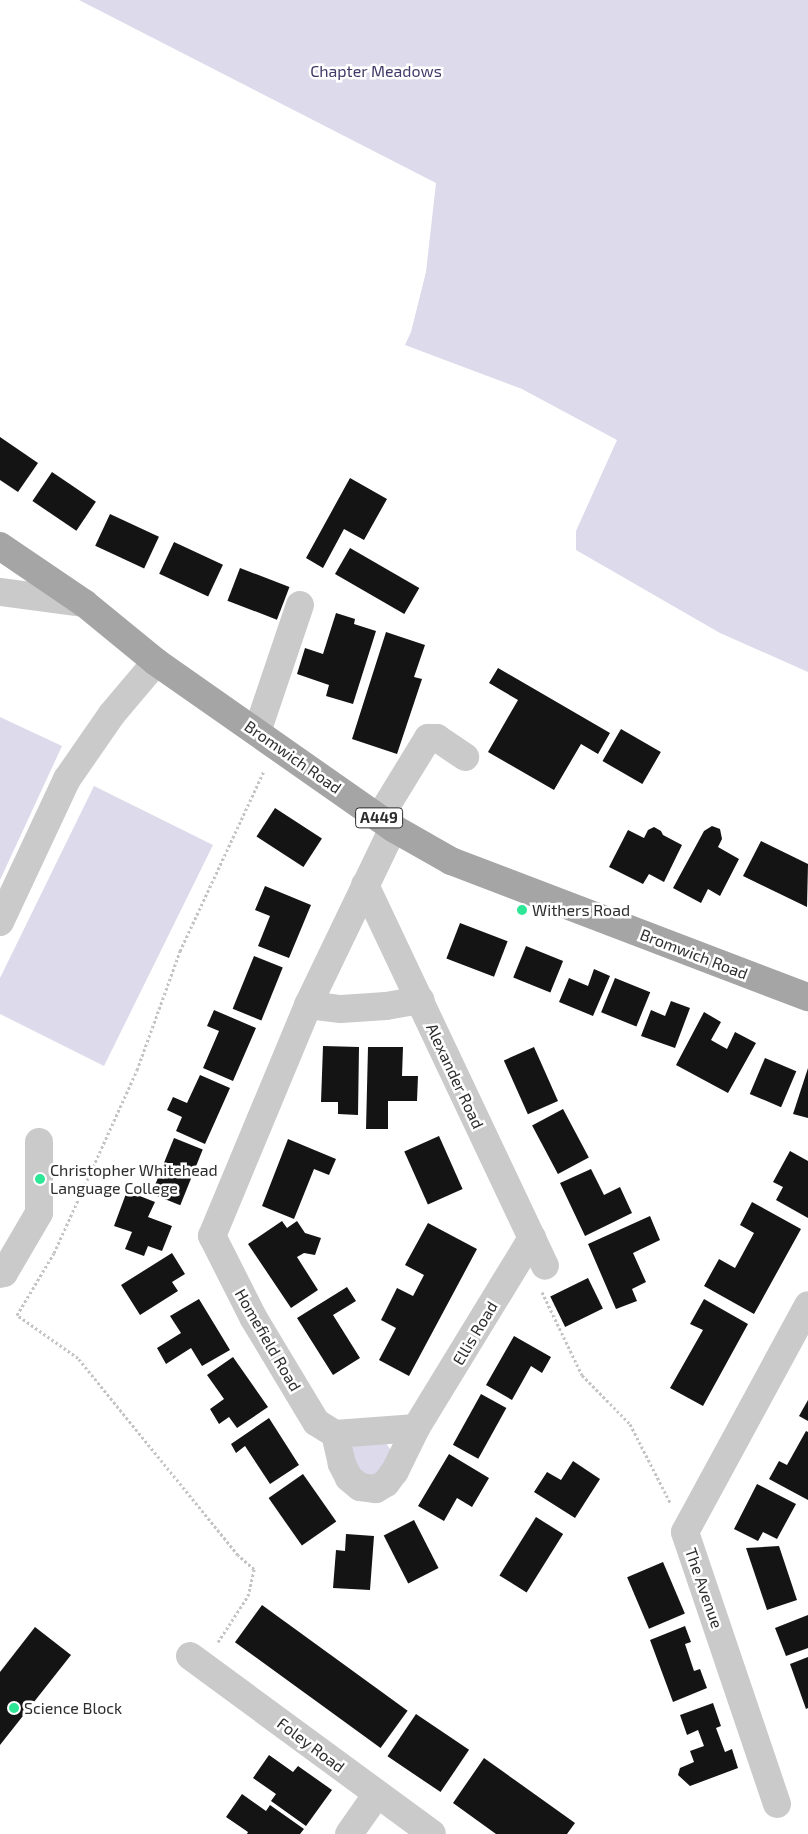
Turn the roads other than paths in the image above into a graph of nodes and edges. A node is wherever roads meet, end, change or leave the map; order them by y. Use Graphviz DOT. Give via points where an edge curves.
graph roads {
  1 [pos="0,546"];
  2 [pos="0,592"];
  3 [pos="84,603"];
  4 [pos="300,605"];
  5 [pos="156,662"];
  6 [pos="267,739"];
  7 [pos="465,757"];
  8 [pos="386,823"];
  9 [pos="365,885"];
  10 [pos="0,922"];
  11 [pos="808,997"];
  12 [pos="420,1000"];
  13 [pos="308,1005"];
  14 [pos="38,1142"];
  15 [pos="532,1238"];
  16 [pos="0,1274"];
  17 [pos="543,1278"];
  18 [pos="808,1305"];
  19 [pos="416,1428"];
  20 [pos="335,1434"];
  21 [pos="196,1660"];
  22 [pos="377,1794"];
  23 [pos="776,1804"];
  24 [pos="349,1834"];
  25 [pos="432,1834"];
  1 -- 3 [label="main road, Bromwich Road / A449"];
  2 -- 3 [label="street"];
  3 -- 5 [label="main road, Bromwich Road / A449"];
  4 -- 6 [label="street"];
  5 -- 6 [label="main road, Bromwich Road / A449"];
  5 -- 10 [label="street" via="112,714 67,779"];
  6 -- 8 [label="main road, Bromwich Road / A449"];
  7 -- 8 [label="street" via="436,738 428,738 419,749"];
  8 -- 9 [label="street"];
  8 -- 11 [label="main road, Bromwich Road / A449" via="451,861"];
  9 -- 12 [label="street, Alexander Road"];
  9 -- 13 [label="street"];
  12 -- 13 [label="street" via="341,1009"];
  12 -- 15 [label="street, Alexander Road"];
  13 -- 20 [label="street, Homefield Road" via="212,1236 253,1317 316,1422"];
  14 -- 16 [label="street" via="39,1214 4,1273"];
  15 -- 17 [label="street, Alexander Road"];
  15 -- 19 [label="street, Ellis Road"];
  18 -- 23 [label="street, The Avenue" via="685,1532"];
  19 -- 20 [label="street"];
  19 -- 20 [label="street, Ellis Road" via="395,1471 386,1483 376,1488 360,1487 349,1478"];
  21 -- 22 [label="street, Foley Road"];
  22 -- 24 [label="street"];
  22 -- 25 [label="street, Foley Road"];
}
